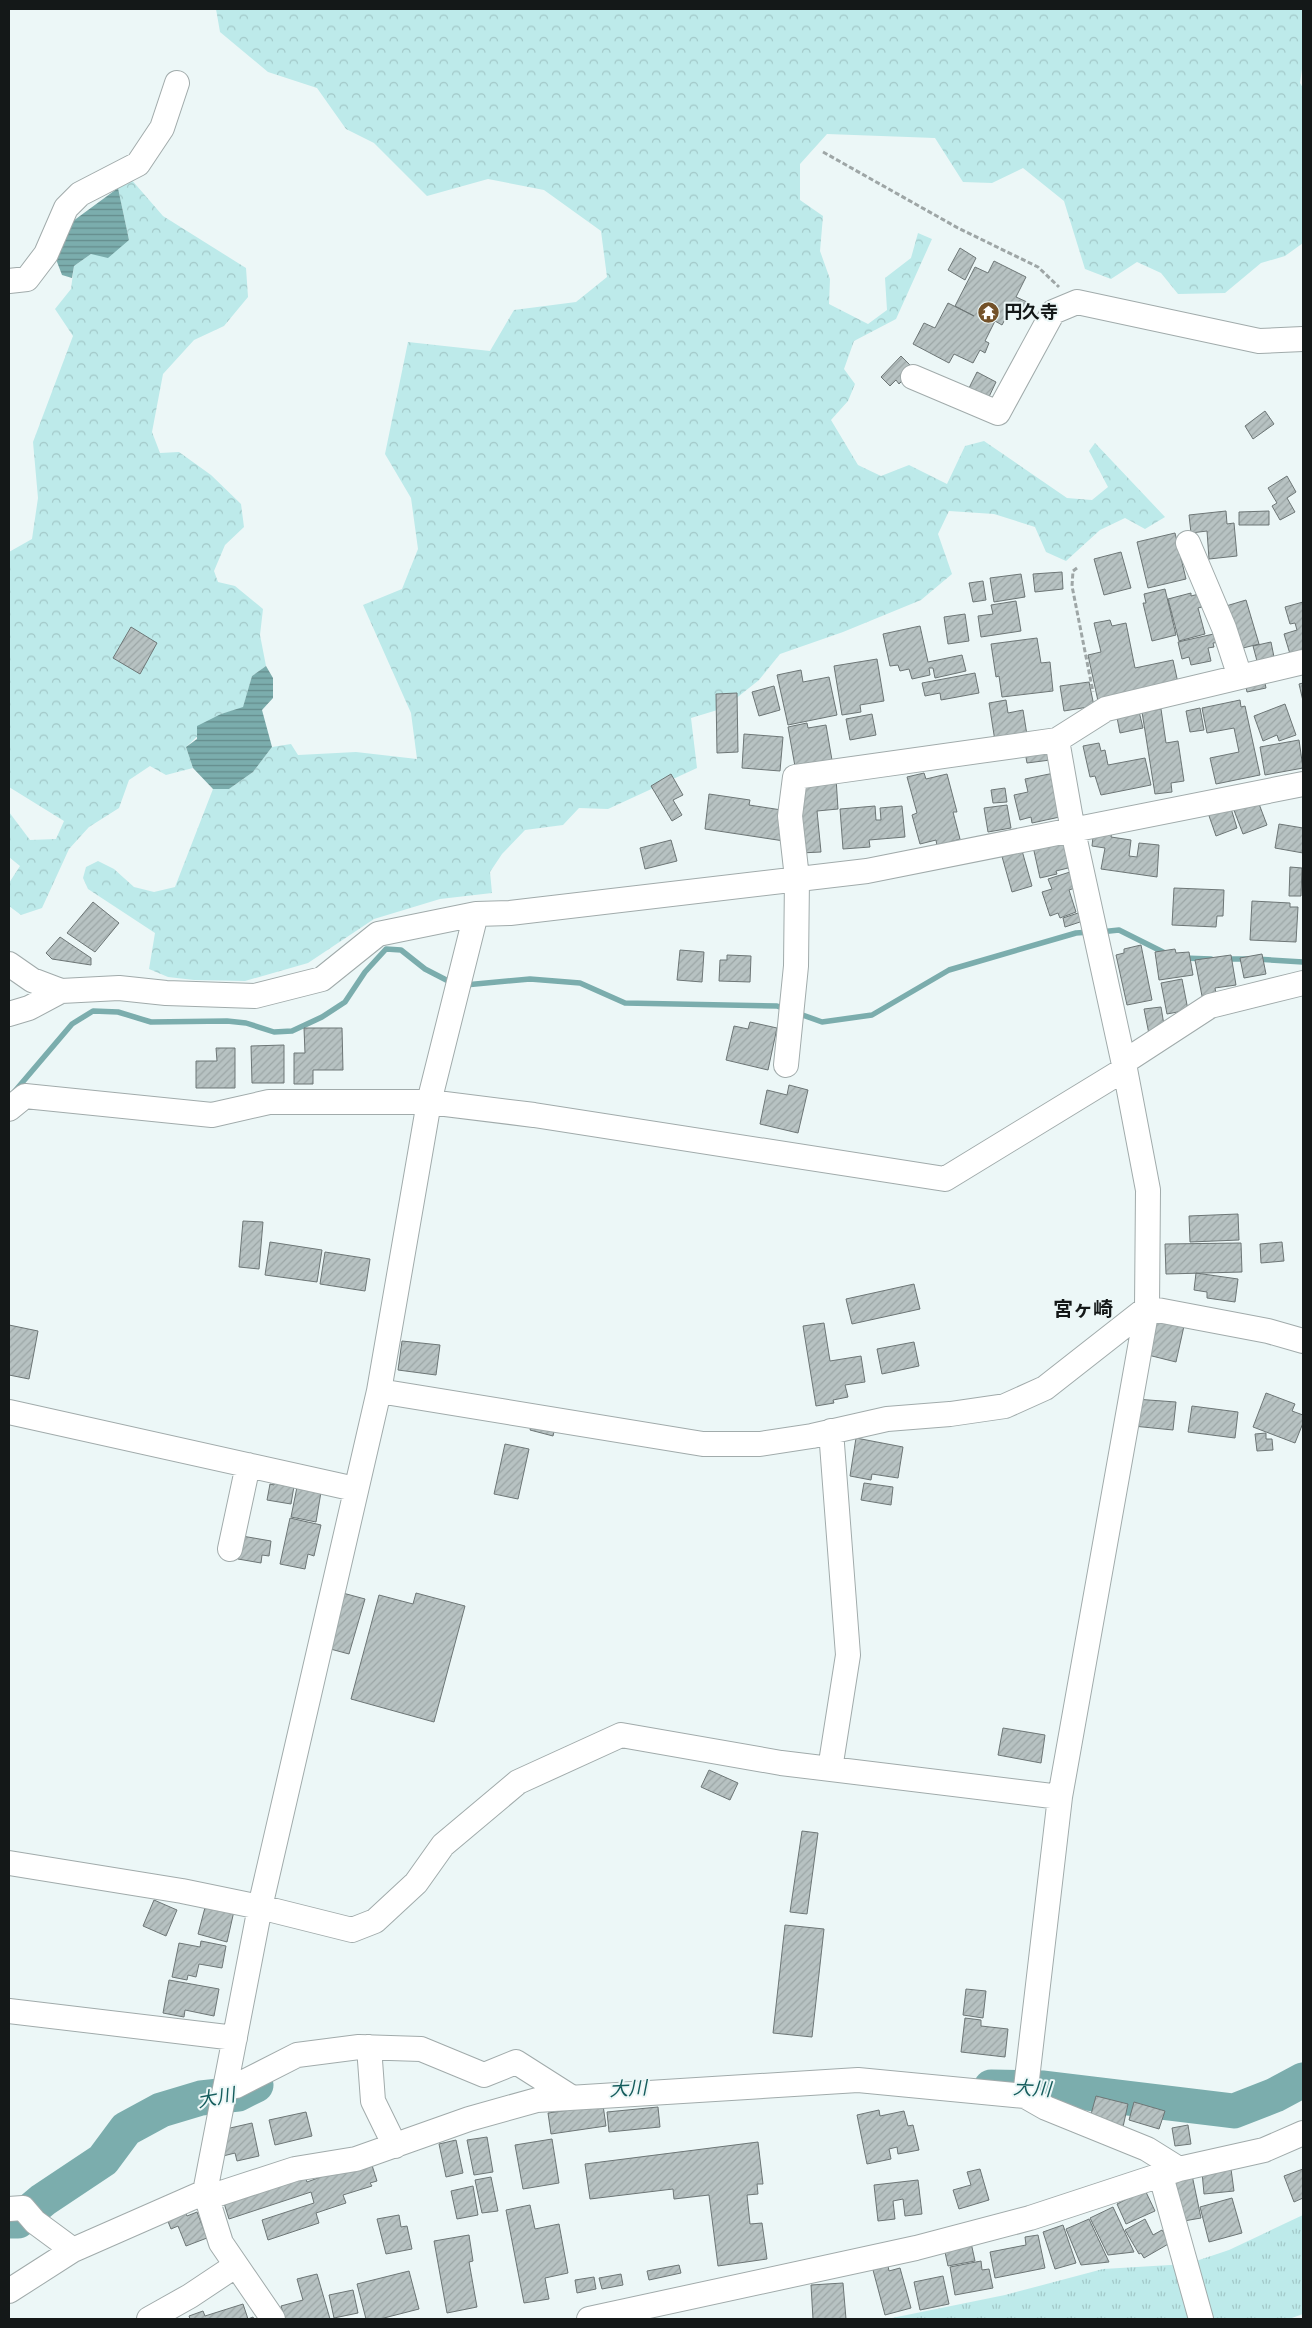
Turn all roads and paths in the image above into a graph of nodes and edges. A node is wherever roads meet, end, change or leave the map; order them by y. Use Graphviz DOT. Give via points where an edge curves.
graph roads {
  1 [pos="177,83"];
  2 [pos="823,152"];
  3 [pos="9,281"];
  4 [pos="1077,302"];
  5 [pos="1303,339"];
  6 [pos="913,377"];
  7 [pos="1188,543"];
  8 [pos="1076,568"];
  9 [pos="1303,662"];
  10 [pos="1240,677"];
  11 [pos="1099,714"];
  12 [pos="1057,740"];
  13 [pos="1303,784"];
  14 [pos="1073,831"];
  15 [pos="797,878"];
  16 [pos="476,914"];
  17 [pos="9,964"];
  18 [pos="1303,982"];
  19 [pos="61,991"];
  20 [pos="9,1014"];
  21 [pos="786,1065"];
  22 [pos="1124,1066"];
  23 [pos="429,1102"];
  24 [pos="9,1109"];
  25 [pos="1147,1308"];
  26 [pos="1303,1341"];
  27 [pos="379,1391"];
  28 [pos="9,1412"];
  29 [pos="831,1432"];
  30 [pos="248,1465"];
  31 [pos="355,1489"];
  32 [pos="230,1549"];
  33 [pos="830,1769"];
  34 [pos="1060,1797"];
  35 [pos="9,1863"];
  36 [pos="260,1906"];
  37 [pos="9,2011"];
  38 [pos="235,2038"];
  39 [pos="369,2047"];
  40 [pos="225,2088"];
  41 [pos="1026,2096"];
  42 [pos="571,2097"];
  43 [pos="1303,2132"];
  44 [pos="395,2146"];
  45 [pos="1170,2173"];
  46 [pos="206,2195"];
  47 [pos="9,2209"];
  48 [pos="73,2250"];
  49 [pos="235,2266"];
  50 [pos="9,2291"];
  51 [pos="148,2319"];
  52 [pos="273,2319"];
  53 [pos="589,2319"];
  54 [pos="1201,2319"];
  1 -- 3 [label="street" via="162,128 138,164 80,194 66,208 46,254 27,278"];
  2 -- 4 [label="path" via="958,228 1038,267"];
  4 -- 5 [label="street" via="1259,341"];
  4 -- 6 [label="street" via="1053,312 998,413"];
  7 -- 10 [label="street" via="1224,628"];
  8 -- 11 [label="path" via="1072,586"];
  9 -- 10 [label="street"];
  10 -- 11 [label="street" via="1106,709"];
  11 -- 12 [label="street"];
  12 -- 14 [label="street"];
  12 -- 15 [label="street" via="795,777 790,816"];
  13 -- 14 [label="street"];
  14 -- 15 [label="street" via="867,871"];
  14 -- 22 [label="street"];
  15 -- 16 [label="street" via="510,913"];
  15 -- 21 [label="street" via="796,966"];
  16 -- 19 [label="street" via="378,934 322,979 255,996 119,988"];
  16 -- 23 [label="street"];
  17 -- 19 [label="street" via="32,980"];
  18 -- 22 [label="street" via="1210,1006"];
  19 -- 20 [label="street" via="30,1008"];
  22 -- 23 [label="street" via="945,1179 534,1114"];
  22 -- 25 [label="street" via="1148,1190"];
  23 -- 24 [label="street" via="269,1102 212,1115 25,1096"];
  23 -- 27 [label="street"];
  25 -- 26 [label="street" via="1268,1331"];
  25 -- 29 [label="street" via="1045,1388 1005,1406 887,1418"];
  25 -- 34 [label="street"];
  27 -- 29 [label="street" via="703,1444 760,1444"];
  27 -- 31 [label="street"];
  28 -- 30 [label="street"];
  29 -- 33 [label="street" via="848,1655"];
  30 -- 31 [label="street"];
  30 -- 32 [label="street"];
  31 -- 36 [label="street"];
  33 -- 34 [label="street"];
  33 -- 36 [label="street" via="621,1735 518,1782 443,1845 416,1883 375,1921 352,1930"];
  34 -- 41 [label="street"];
  35 -- 36 [label="street"];
  36 -- 38 [label="street"];
  37 -- 38 [label="street"];
  38 -- 40 [label="street"];
  39 -- 40 [label="street" via="298,2056 236,2086"];
  39 -- 42 [label="street" via="421,2049 484,2075 516,2062"];
  39 -- 44 [label="street" via="373,2101"];
  40 -- 46 [label="street"];
  41 -- 42 [label="street" via="858,2080"];
  41 -- 45 [label="street" via="1046,2108 1148,2149"];
  42 -- 44 [label="street" via="537,2100 469,2119"];
  43 -- 45 [label="street" via="1264,2150"];
  44 -- 46 [label="street" via="356,2159 295,2169"];
  45 -- 53 [label="street" via="1030,2218 916,2248"];
  45 -- 54 [label="street"];
  46 -- 48 [label="street"];
  46 -- 49 [label="street" via="221,2243"];
  47 -- 48 [label="street" via="23,2208 35,2222"];
  48 -- 50 [label="street"];
  49 -- 51 [label="street"];
  49 -- 52 [label="street"];
}
